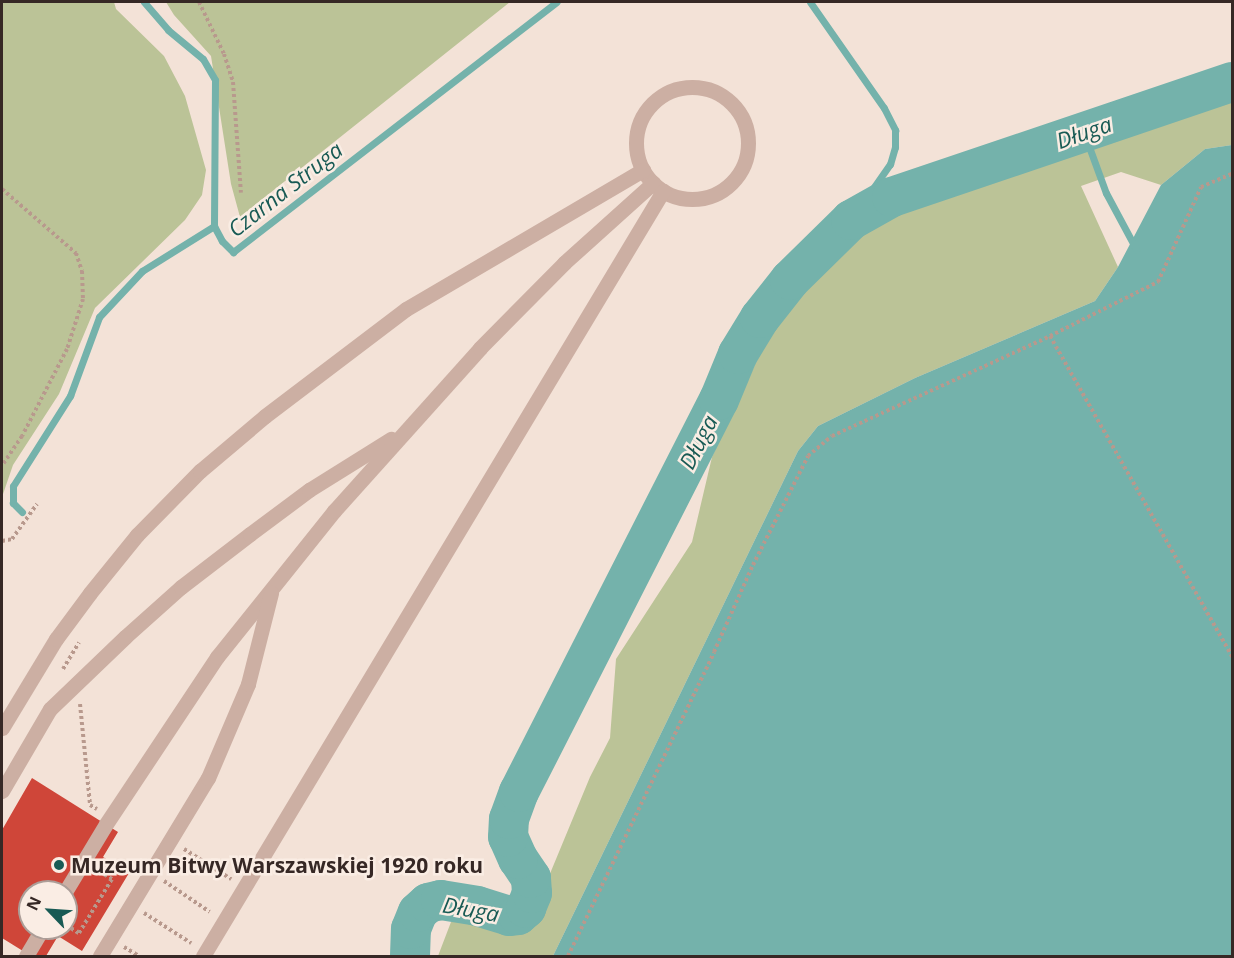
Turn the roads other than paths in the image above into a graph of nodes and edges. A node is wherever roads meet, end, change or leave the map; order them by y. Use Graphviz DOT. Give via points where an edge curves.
graph roads {
  1 [pos="653,181"];
  2 [pos="405,429"];
  3 [pos="272,587"];
  4 [pos="2,728"];
  5 [pos="2,791"];
  6 [pos="72,880"];
  7 [pos="36,940"];
  8 [pos="204,955"];
  9 [pos="26,957"];
  10 [pos="100,957"];
  1 -- 1 [label="street" via="675,197 694,200 712,196 728,186 748,155 744,118 733,103 700,86 664,93 649,105 639,121 635,140 637,158"];
  1 -- 2 [label="street" via="564,263"];
  1 -- 4 [label="street" via="406,309 265,416 200,471 138,536 56,639"];
  1 -- 8 [label="street"];
  2 -- 3 [label="street"];
  2 -- 5 [label="street" via="309,490 181,587 51,709"];
  3 -- 6 [label="street" via="217,657"];
  3 -- 10 [label="street" via="248,684 228,735 208,778"];
  7 -- 9 [label="street"];
}
